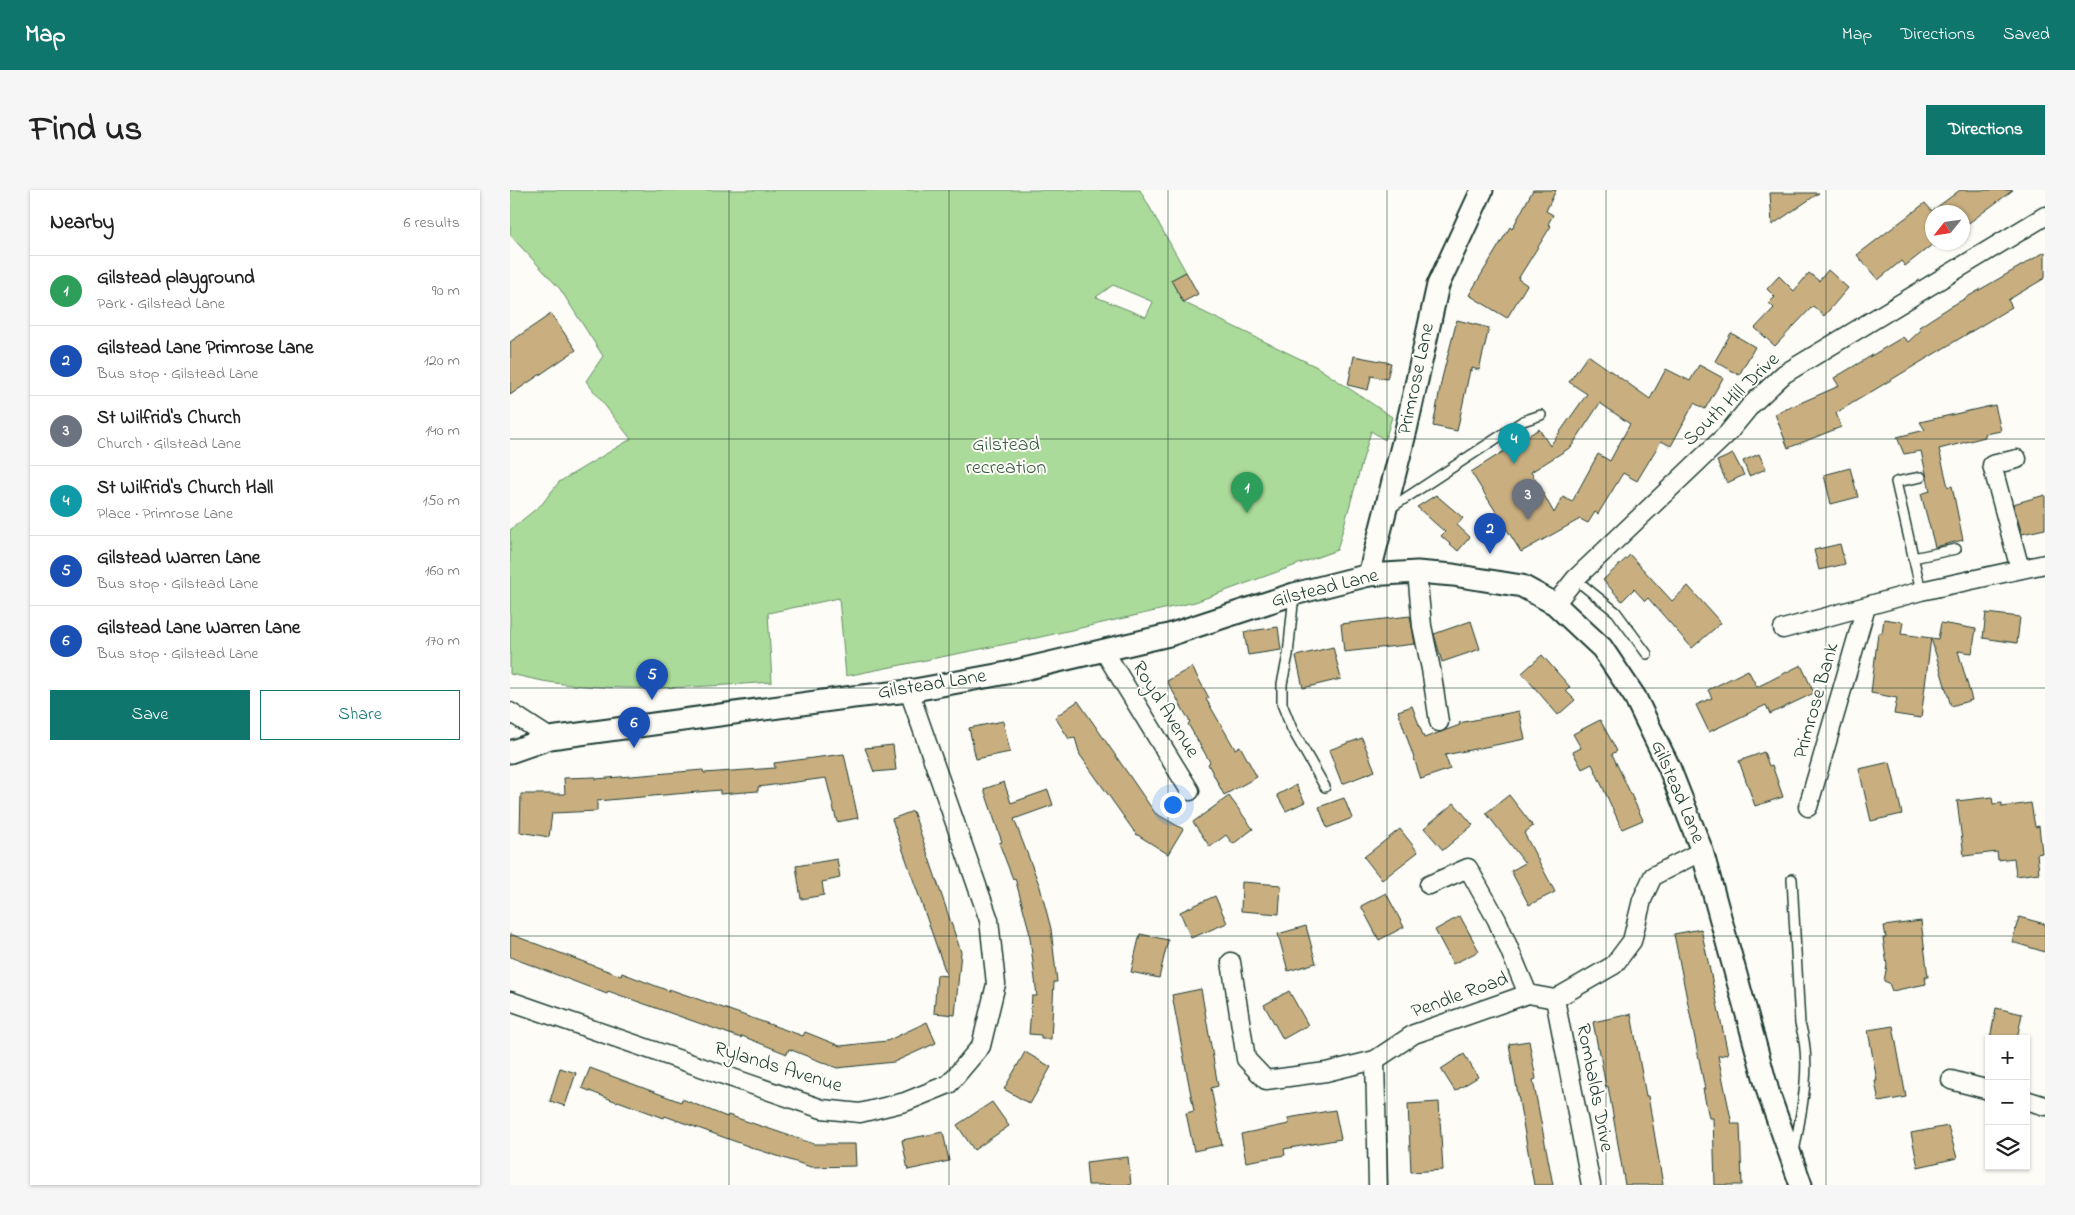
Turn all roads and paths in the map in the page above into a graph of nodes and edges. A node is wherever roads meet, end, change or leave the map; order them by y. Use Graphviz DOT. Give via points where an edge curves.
graph roads {
  1 [pos="1482,190"];
  2 [pos="2045,216"];
  3 [pos="1541,415"];
  4 [pos="2017,459"];
  5 [pos="1921,477"];
  6 [pos="1385,512"];
  7 [pos="1956,549"];
  8 [pos="1913,558"];
  9 [pos="2045,564"];
  10 [pos="2020,569"];
  11 [pos="1417,572"];
  12 [pos="1369,575"];
  13 [pos="1575,579"];
  14 [pos="1921,590"];
  15 [pos="1294,594"];
  16 [pos="1555,604"];
  17 [pos="1866,607"];
  18 [pos="1783,629"];
  19 [pos="1104,651"];
  20 [pos="1647,654"];
  21 [pos="910,691"];
  22 [pos="510,712"];
  23 [pos="1439,722"];
  24 [pos="550,738"];
  25 [pos="510,752"];
  26 [pos="1325,787"];
  27 [pos="1190,791"];
  28 [pos="1808,806"];
  29 [pos="1702,851"];
  30 [pos="1792,879"];
  31 [pos="1429,885"];
  32 [pos="1231,962"];
  33 [pos="1528,994"];
  34 [pos="1555,999"];
  35 [pos="510,1001"];
  36 [pos="1375,1060"];
  37 [pos="1951,1080"];
  38 [pos="1985,1089"];
  39 [pos="2030,1101"];
  40 [pos="2045,1106"];
  41 [pos="1796,1177"];
  42 [pos="1378,1185"];
  43 [pos="1591,1185"];
  1 -- 6 [label="street, Primrose Lane" via="1438,285"];
  2 -- 13 [label="street, South Hill Drive" via="1784,374 1751,405 1728,433"];
  3 -- 6 [label="lane" via="1523,421"];
  4 -- 10 [label="street" via="1992,465"];
  5 -- 8 [label="lane" via="1896,482"];
  6 -- 12 [label="street, Primrose Lane"];
  7 -- 8 [label="lane"];
  8 -- 14 [label="lane"];
  9 -- 10 [label="street, Primrose Bank"];
  10 -- 14 [label="street, Primrose Bank"];
  11 -- 12 [label="street, Gilstead Lane"];
  11 -- 16 [label="street, Gilstead Lane" via="1522,586"];
  11 -- 23 [label="street" via="1422,626"];
  12 -- 15 [label="street, Gilstead Lane"];
  13 -- 16 [label="street, South Hill Drive"];
  13 -- 20 [label="lane" via="1616,612"];
  14 -- 17 [label="street, Primrose Bank"];
  15 -- 19 [label="street, Gilstead Lane" via="1169,635"];
  15 -- 26 [label="lane" via="1282,704 1292,729"];
  16 -- 29 [label="street, Gilstead Lane" via="1602,648 1634,696 1669,767"];
  17 -- 18 [label="street, Primrose Bank"];
  17 -- 28 [label="street, Primrose Bank"];
  19 -- 21 [label="street, Gilstead Lane"];
  19 -- 27 [label="street, Royd Avenue"];
  21 -- 24 [label="street, Gilstead Lane"];
  21 -- 35 [label="street, Rylands Avenue" via="989,920 996,984 981,1046 949,1084 905,1102 860,1113 822,1109"];
  22 -- 24 [label="street"];
  24 -- 25 [label="street, Gilstead Lane"];
  29 -- 34 [label="street" via="1653,876 1642,900 1632,941 1614,965"];
  29 -- 41 [label="street, Gilstead Lane" via="1768,1095"];
  30 -- 41 [label="lane" via="1800,1024 1806,1047"];
  31 -- 33 [label="street" via="1468,868 1497,920"];
  32 -- 36 [label="street, Pendle Road" via="1246,1059 1266,1080 1326,1072"];
  33 -- 34 [label="street, Pendle Road"];
  33 -- 36 [label="street, Pendle Road" via="1414,1034"];
  34 -- 43 [label="street, Rombalds Drive"];
  36 -- 42 [label="street"];
  37 -- 38 [label="street"];
  39 -- 40 [label="street"];
}
